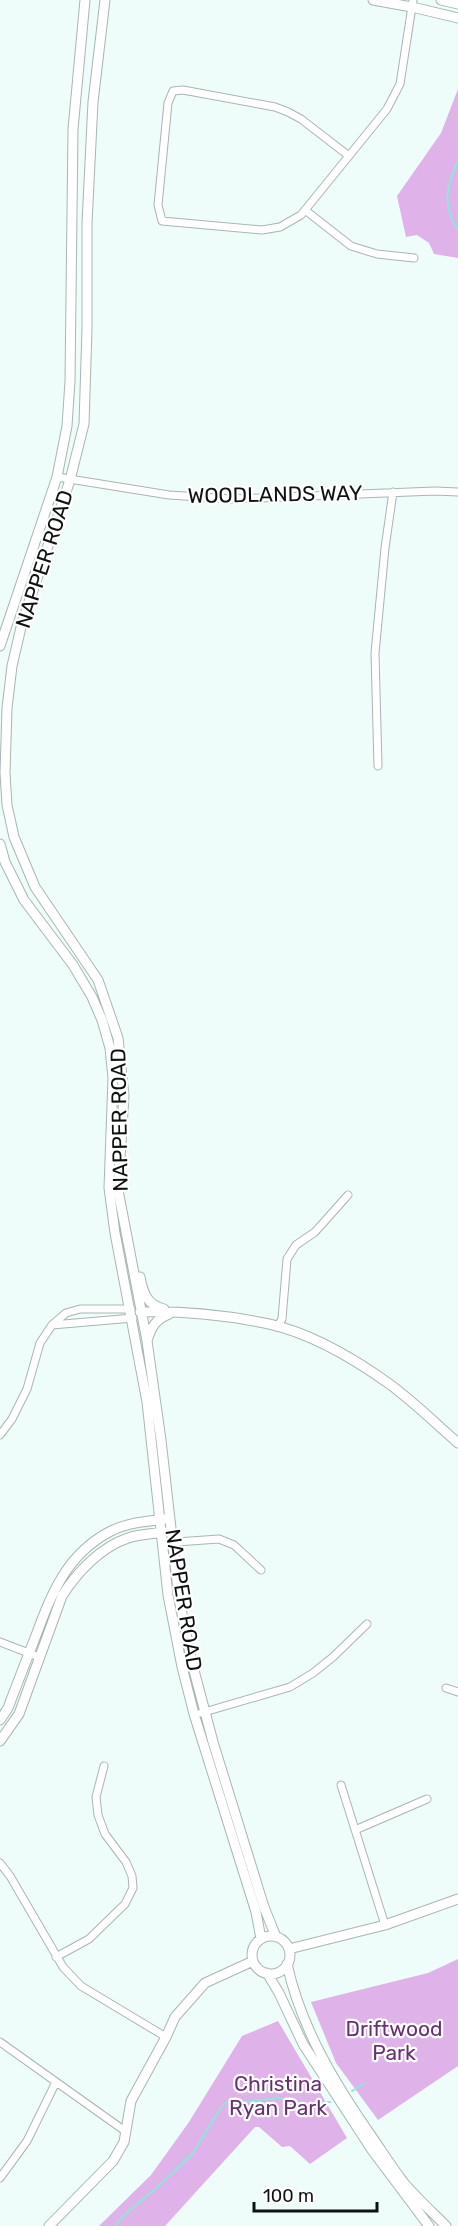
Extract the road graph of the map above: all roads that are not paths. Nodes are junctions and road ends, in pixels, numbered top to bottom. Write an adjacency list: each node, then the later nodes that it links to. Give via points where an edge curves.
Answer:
1 (86, 0): 11 (main road, NAPPER ROAD, via 73,129 70,404)
2 (105, 0): 12 (main road, NAPPER ROAD, via 93,102 87,223 84,424)
3 (373, 0): 5 (main road)
4 (441, 0): 6 (main road)
5 (412, 3): 7 (main road); 8 (street, via 400,84 387,109)
6 (458, 4)
7 (458, 18)
8 (349, 156): 9 (street); 9 (street, via 301,119 275,107 183,90 173,92 168,103 158,205 162,221 262,230 280,227)
9 (305, 210): 10 (street, via 351,246 377,255)
10 (414, 258)
11 (57, 477): 12 (street, WOODLANDS WAY); 15 (main road, NAPPER ROAD)
12 (70, 480): 13 (street, WOODLANDS WAY, via 169,495 232,499); 18 (main road, NAPPER ROAD, via 22,623 10,681 7,803)
13 (393, 492): 14 (street, WOODLANDS WAY); 16 (street, via 375,653)
14 (458, 492)
15 (0, 646)
16 (378, 766)
17 (0, 844): 19 (main road, NAPPER ROAD)
18 (22, 857): 19 (main road); 21 (main road, NAPPER ROAD, via 35,887 98,980 118,1038 123,1096 118,1190)
19 (3, 863): 22 (main road, NAPPER ROAD, via 24,900 73,965 92,997 106,1034 113,1078 109,1188)
20 (348, 1195): 27 (street, via 286,1259 282,1318)
21 (126, 1235): 23 (main road, via 144,1295 157,1307); 24 (main road, NAPPER ROAD)
22 (129, 1308): 24 (street); 25 (main road, NAPPER ROAD); 26 (street, via 66,1313)
23 (174, 1311): 24 (main road); 27 (main road); 28 (main road, via 154,1324)
24 (140, 1312): 25 (street); 28 (main road, NAPPER ROAD)
25 (131, 1319): 26 (street); 32 (main road, NAPPER ROAD, via 147,1402)
26 (52, 1325): 29 (street, via 40,1343 27,1389)
27 (277, 1326): 30 (main road, via 311,1339 388,1383)
28 (147, 1341): 31 (main road, NAPPER ROAD)
29 (0, 1435)
30 (458, 1443)
31 (170, 1518): 32 (main road); 33 (main road, NAPPER ROAD)
32 (159, 1519): 33 (main road, NAPPER ROAD); 37 (main road, via 110,1531 84,1550 53,1590)
33 (166, 1537): 34 (street, via 219,1539 234,1545); 38 (main road, via 128,1538 92,1561 62,1596); 41 (main road, NAPPER ROAD); 42 (main road, NAPPER ROAD, via 168,1595)
34 (261, 1570)
35 (367, 1624): 41 (street, via 333,1657 290,1687)
36 (0, 1642): 37 (street)
37 (29, 1653): 38 (street); 43 (main road)
38 (39, 1657): 44 (main road, via 19,1714)
39 (446, 1688): 40 (street)
40 (458, 1692)
41 (206, 1711): 42 (street); 52 (main road, NAPPER ROAD)
42 (194, 1714): 53 (main road, NAPPER ROAD)
43 (0, 1720)
44 (0, 1741)
45 (104, 1766): 55 (street, via 96,1797 98,1815 105,1834 126,1862 133,1888 125,1904 89,1939)
46 (341, 1785): 48 (street)
47 (427, 1799): 48 (street)
48 (356, 1830): 51 (street)
49 (0, 1863): 55 (street)
50 (458, 1899): 51 (main road)
51 (385, 1925): 54 (main road)
52 (276, 1937): 53 (main road); 54 (main road)
53 (261, 1939): 56 (main road, via 255,1945)
54 (289, 1949): 57 (main road)
55 (56, 1957): 59 (street, via 81,1986)
56 (253, 1960): 58 (main road); 59 (main road, via 205,1983 175,2017)
57 (287, 1964): 58 (main road, via 277,1972); 66 (main road, via 300,2010 341,2090 405,2183)
58 (267, 1973): 65 (main road, via 303,2044)
59 (166, 2037): 62 (main road, via 131,2101)
60 (0, 2042): 61 (street)
61 (56, 2082): 62 (street); 63 (street, via 27,2141)
62 (125, 2131): 64 (main road, via 124,2142 113,2161)
63 (0, 2178)
64 (49, 2226)
65 (429, 2226)
66 (446, 2226)

